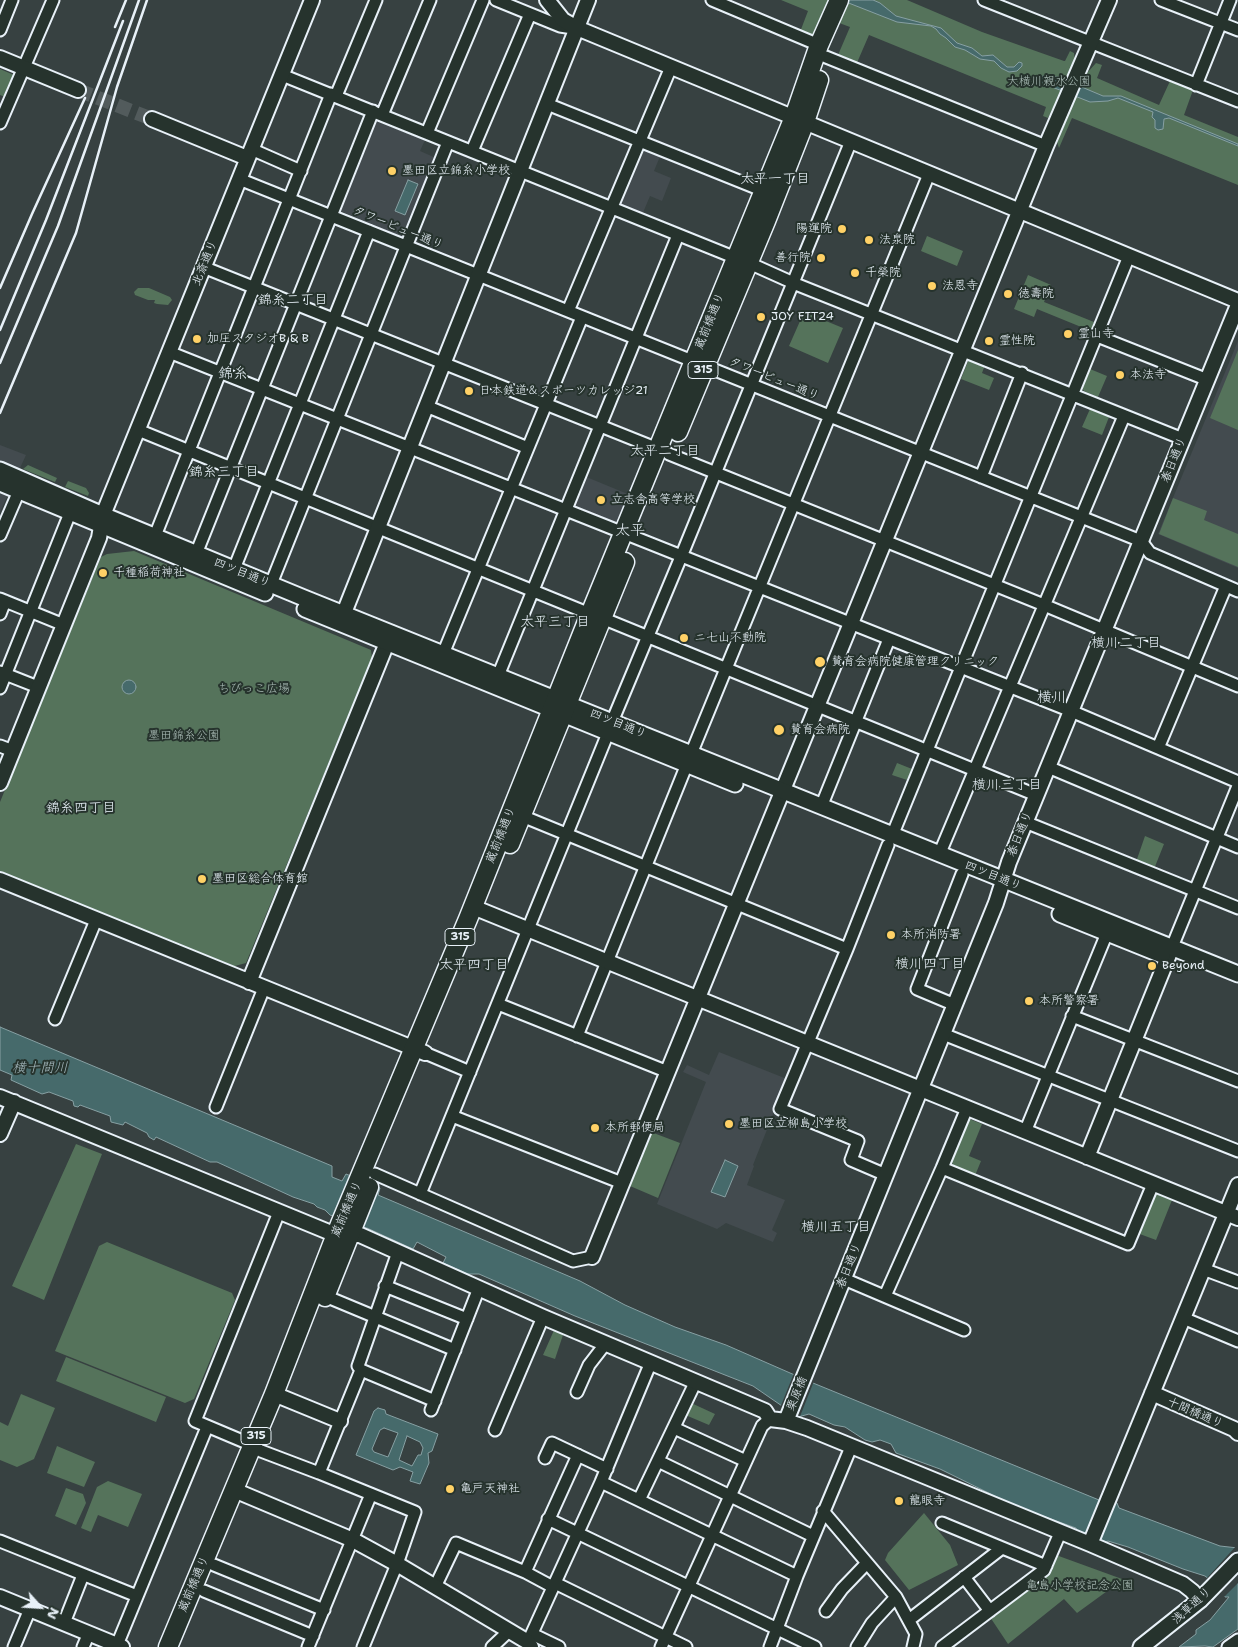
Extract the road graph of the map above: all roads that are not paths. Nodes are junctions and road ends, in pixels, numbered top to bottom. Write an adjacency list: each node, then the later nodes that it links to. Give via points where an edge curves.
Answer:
1 (53, 0): 27 (street)
2 (312, 0): 28 (street, 北斎通り)
3 (376, 0): 31 (street)
4 (430, 0): 34 (street)
5 (483, 0): 38 (street)
6 (496, 0): 17 (street)
7 (547, 0): 20 (street, via 563,20)
8 (588, 0): 20 (street)
9 (712, 0): 24 (street)
10 (838, 0): 18 (main road, 315)
11 (850, 0): 18 (main road, 315)
12 (984, 0): 23 (street)
13 (1109, 0): 23 (street)
14 (1161, 0): 19 (street)
15 (1230, 0): 19 (street)
16 (7, 4): 21 (street)
17 (530, 14): 20 (street, via 560,26); 43 (street)
18 (835, 23): 24 (main road, 蔵前橋通り / 315)
19 (1221, 23): 22 (street); 29 (street)
20 (577, 28): 26 (street); 33 (street)
21 (0, 30)
22 (1238, 30)
23 (1090, 42): 29 (street); 42 (street)
24 (823, 51): 36 (main road, 蔵前橋通り / 315); 42 (street)
25 (0, 58): 27 (street)
26 (670, 67): 36 (street); 39 (street)
27 (24, 68): 30 (street); 37 (street)
28 (282, 75): 31 (street); 44 (street, 北斎通り)
29 (1196, 84): 32 (street)
30 (78, 90)
31 (333, 95): 34 (street); 45 (street)
32 (1238, 102)
33 (547, 104): 39 (street); 46 (street)
34 (377, 113): 38 (street); 53 (street)
35 (152, 119): 44 (street)
36 (800, 120): 40 (street); 49 (main road, 蔵前橋通り / 315); 58 (main road, 蔵前橋通り / 315)
37 (0, 123)
38 (427, 133): 41 (street)
39 (639, 141): 49 (street); 51 (street)
40 (851, 141): 47 (street); 61 (street)
41 (448, 142): 43 (street); 56 (street)
42 (1046, 146): 52 (street)
43 (472, 151): 46 (street)
44 (249, 154): 45 (street); 48 (street, 北斎通り)
45 (301, 170): 50 (street)
46 (520, 171): 51 (street); 60 (street)
47 (930, 174): 52 (street); 67 (street)
48 (239, 179): 50 (street, タワービュー通り); 59 (street, 北斎通り)
49 (764, 191): 58 (main road, 蔵前橋通り / 315)
50 (290, 200): 53 (street, タワービュー通り); 62 (street)
51 (612, 209): 55 (street); 66 (street)
52 (1019, 212): 57 (street); 73 (street)
53 (331, 216): 54 (street, タワービュー通り); 64 (street)
54 (369, 231): 56 (street, タワービュー通り); 69 (street)
55 (678, 235): 58 (street); 72 (street)
56 (406, 246): 60 (street, タワービュー通り); 70 (street)
57 (1130, 256): 63 (street); 71 (street)
58 (742, 260): 61 (street); 76 (main road, 蔵前橋通り / 315)
59 (203, 267): 62 (street); 74 (street, 北斎通り)
60 (478, 275): 66 (street, タワービュー通り); 75 (street)
61 (794, 282): 67 (street); 80 (street)
62 (254, 288): 64 (street); 77 (street)
63 (1238, 301)
64 (296, 304): 69 (street); 81 (street)
65 (1238, 305): 79 (street, 春日通り)
66 (568, 311): 68 (street, タワービュー通り)
67 (872, 314): 73 (street); 86 (street)
68 (582, 317): 72 (street, タワービュー通り); 84 (street)
69 (333, 319): 70 (street); 83 (street)
70 (372, 335): 75 (street); 88 (street)
71 (1097, 336): 79 (street); 82 (street)
72 (636, 339): 76 (street, タワービュー通り); 89 (street)
73 (964, 350): 78 (street); 96 (street)
74 (168, 352): 77 (street); 90 (street, 北斎通り)
75 (443, 364): 84 (street); 85 (street)
76 (699, 364): 80 (street, タワービュー通り); 95 (main road, 蔵前橋通り / 315)
77 (221, 373): 81 (street); 94 (street)
78 (1022, 374): 82 (street); 100 (street)
79 (1208, 380): 91 (street, 春日通り)
80 (752, 385): 86 (street, タワービュー通り); 99 (street)
81 (262, 389): 83 (street); 97 (street)
82 (1073, 394): 87 (street); 105 (street)
83 (300, 404): 88 (street); 102 (street)
84 (546, 405): 89 (street); 93 (street)
85 (426, 406): 92 (street); 93 (street)
86 (830, 416): 96 (street, タワービュー通り); 107 (street)
87 (1124, 416): 91 (street); 110 (street)
88 (338, 419): 92 (street); 106 (street)
89 (600, 426): 95 (street); 108 (street)
90 (138, 430): 94 (street); 111 (street, 北斎通り)
91 (1183, 439): 117 (street, 春日通り)
92 (410, 448): 104 (street); 112 (street)
93 (528, 448): 104 (street)
94 (190, 451): 97 (street); 115 (street)
95 (664, 452): 99 (street); 114 (main road, 蔵前橋通り / 315)
96 (921, 453): 100 (street, タワービュー通り); 116 (street)
97 (230, 468): 102 (street); 118 (street)
98 (0, 470): 103 (main road, 四ツ目通り)
99 (715, 472): 107 (street); 119 (street)
100 (980, 477): 105 (street, タワービュー通り)
101 (0, 483): 103 (main road, 四ツ目通り)
102 (268, 483): 106 (street); 121 (street)
103 (21, 486): 109 (main road, 四ツ目通り); 111 (main road, 四ツ目通り); 113 (street)
104 (511, 489): 108 (street); 120 (street)
105 (1031, 497): 110 (street, タワービュー通り); 123 (street)
106 (306, 498): 112 (street); 122 (street)
107 (795, 504): 116 (street); 125 (street)
108 (565, 510): 114 (street); 126 (street)
109 (70, 513): 111 (main road, 四ツ目通り); 130 (street)
110 (1081, 518): 117 (street, タワービュー通り); 129 (street)
111 (102, 521): 115 (main road, 四ツ目通り); 133 (main road, 四ツ目通り); 135 (street, 北斎通り, via 99,538)
112 (378, 528): 120 (street); 133 (street)
113 (0, 535)
114 (629, 535): 119 (street); 132 (main road, 蔵前橋通り / 315)
115 (155, 536): 118 (main road, 四ツ目通り)
116 (886, 541): 123 (street); 134 (street)
117 (1141, 541): 124 (street, タワービュー通り, via 1150,553); 136 (street, 春日通り)
118 (196, 554): 121 (main road, 四ツ目通り)
119 (681, 556): 125 (street); 137 (street)
120 (479, 567): 126 (street); 140 (street)
121 (234, 569): 122 (main road, 四ツ目通り)
122 (271, 584): 133 (main road, 四ツ目通り)
123 (995, 585): 129 (street); 143 (street)
124 (1226, 586): 127 (street, タワービュー通り); 141 (street)
125 (760, 588): 134 (street); 142 (street)
126 (533, 590): 132 (street); 145 (street)
127 (1238, 591)
128 (3, 600): 130 (street); 131 (street)
129 (1044, 605): 136 (street); 148 (street)
130 (32, 612): 135 (street); 144 (street)
131 (0, 614)
132 (596, 616): 137 (street); 151 (main road, 蔵前橋通り / 315)
133 (342, 619): 138 (main road, 四ツ目通り)
134 (851, 624): 139 (street); 150 (street)
135 (64, 625): 147 (street, 北斎通り)
136 (1104, 630): 141 (street); 152 (street, 春日通り)
137 (648, 637): 142 (street); 154 (street)
138 (389, 638): 140 (main road, 四ツ目通り); 151 (main road, 四ツ目通り); 190 (street)
139 (889, 639): 143 (street); 153 (street)
140 (443, 654): 145 (main road, 四ツ目通り)
141 (1192, 667): 146 (street); 156 (street)
142 (728, 668): 150 (street); 159 (street)
143 (961, 668): 148 (street); 157 (street)
144 (3, 673): 147 (street); 149 (street)
145 (498, 676): 151 (main road, 四ツ目通り)
146 (1238, 686)
147 (38, 687): 158 (street, 北斎通り)
148 (1010, 687): 152 (street); 161 (street)
149 (0, 688)
150 (817, 705): 153 (street); 166 (street)
151 (560, 707): 154 (main road, 四ツ目通り); 168 (main road, 蔵前橋通り / 315); 182 (main road, 蔵前橋通り / 315)
152 (1071, 711): 156 (street); 160 (street, 春日通り)
153 (856, 721): 157 (street); 167 (street)
154 (610, 727): 159 (main road, 四ツ目通り); 170 (street)
155 (0, 746): 158 (street)
156 (1158, 748): 162 (street)
157 (927, 750): 161 (street); 172 (street)
158 (13, 751): 163 (street, 北斎通り)
159 (689, 759): 166 (main road, 四ツ目通り); 175 (street)
160 (1048, 767): 165 (street, 春日通り); 171 (street)
161 (975, 770): 165 (street); 174 (street)
162 (1238, 782)
163 (0, 783)
164 (1238, 786): 171 (street)
165 (1036, 795): 169 (street, 春日通り)
166 (780, 796): 167 (main road, 四ツ目通り); 172 (main road, 四ツ目通り); 180 (street)
167 (821, 807): 172 (main road, 四ツ目通り)
168 (522, 816): 170 (street); 182 (main road, 蔵前橋通り / 315)
169 (1025, 822): 178 (street, 春日通り); 179 (street)
170 (567, 834): 175 (street); 184 (street)
171 (1217, 838): 173 (street); 179 (street)
172 (890, 840): 174 (main road, 四ツ目通り); 176 (main road, 四ツ目通り); 186 (street)
173 (1238, 847)
174 (940, 854): 178 (main road, 四ツ目通り)
175 (645, 867): 180 (street); 188 (street)
176 (962, 874): 178 (main road, 四ツ目通り); 195 (street, via 917,989)
177 (0, 880): 183 (street)
178 (1002, 885): 185 (main road, 四ツ目通り); 187 (main road, 四ツ目通り); 195 (street, 春日通り)
179 (1195, 891): 181 (street); 187 (street)
180 (737, 904): 186 (street); 193 (street)
181 (1238, 908)
182 (477, 909): 184 (street); 202 (main road, 蔵前橋通り / 315)
183 (96, 920): 190 (street); 197 (street)
184 (528, 930): 188 (street); 194 (street)
185 (1107, 933): 187 (main road, 四ツ目通り); 196 (street)
186 (847, 949): 201 (street)
187 (1170, 952): 189 (main road, 四ツ目通り); 191 (main road, 四ツ目通り); 200 (street)
188 (607, 962): 193 (street); 199 (street)
189 (1238, 974)
190 (249, 982): 192 (street)
191 (1238, 984)
192 (264, 988): 202 (street); 211 (street)
193 (698, 999): 201 (street); 204 (street)
194 (498, 1004): 199 (street); 203 (street)
195 (955, 1005): 198 (street, 春日通り)
196 (1072, 1016): 200 (street); 205 (street)
197 (55, 1019)
198 (943, 1034): 205 (street); 207 (street, 春日通り)
199 (577, 1036): 204 (street)
200 (1135, 1040): 206 (street); 209 (street)
201 (808, 1043): 207 (street); 220 (street, via 780,1108 858,1141 851,1160)
202 (420, 1051): 203 (street); 219 (main road, 蔵前橋通り / 315)
203 (470, 1072): 213 (street)
204 (668, 1072): 221 (street)
205 (1048, 1076): 209 (street); 214 (street)
206 (1238, 1081)
207 (920, 1089): 212 (street); 220 (street, 春日通り)
208 (0, 1096): 210 (street)
209 (1110, 1099): 216 (street); 217 (street)
210 (14, 1102): 215 (street); 225 (street)
211 (216, 1107)
212 (967, 1108): 214 (street); 218 (street)
213 (452, 1116): 221 (street); 224 (street)
214 (1025, 1132): 217 (street)
215 (0, 1134)
216 (1238, 1151)
217 (1087, 1157): 222 (street)
218 (942, 1168): 222 (street, via 1128,1244); 236 (street)
219 (370, 1175): 224 (street); 227 (main road, 蔵前橋通り / 315)
220 (886, 1175): 231 (street, 春日通り)
221 (622, 1183): 229 (street)
222 (1153, 1184): 226 (street)
223 (1238, 1185): 226 (street)
224 (420, 1194): 229 (street, via 574,1261)
225 (279, 1212): 227 (street); 255 (street, via 195,1421)
226 (1232, 1216): 230 (street)
227 (345, 1230): 228 (street); 235 (main road, 蔵前橋通り / 315); 251 (main road, 蔵前橋通り / 315)
228 (398, 1252): 233 (street); 234 (street)
229 (592, 1257)
230 (1203, 1268): 232 (street); 239 (street)
231 (844, 1279): 236 (street); 246 (street, 春日通り)
232 (1238, 1282)
233 (386, 1286): 237 (street); 240 (street)
234 (479, 1288): 238 (street); 240 (street)
235 (325, 1296): 237 (street); 251 (main road, 蔵前橋通り / 315)
236 (885, 1296): 241 (street)
237 (374, 1317): 244 (street); 247 (street, via 358,1366)
238 (543, 1317): 243 (street); 258 (street)
239 (1183, 1318): 242 (street); 250 (street)
240 (467, 1319): 244 (street)
241 (964, 1330)
242 (1238, 1341)
243 (606, 1343): 245 (street); 249 (street, via 589,1365)
244 (455, 1350): 247 (street, via 433,1405)
245 (651, 1362): 248 (street); 265 (street)
246 (808, 1366): 254 (street, 栗原橋)
247 (361, 1370): 253 (street)
248 (696, 1381): 252 (street, via 764,1411); 256 (street)
249 (577, 1392)
250 (1152, 1394): 257 (street, 十間橋通り); 281 (street)
251 (278, 1396): 253 (street); 260 (main road, 蔵前橋通り / 315)
252 (770, 1419): 254 (street); 264 (street, via 762,1426)
253 (340, 1421): 266 (street)
254 (786, 1421): 259 (street)
255 (207, 1427): 260 (street); 296 (street)
256 (674, 1428): 263 (street); 264 (street)
257 (1237, 1429)
258 (495, 1430)
259 (851, 1447): 272 (street); 276 (street)
260 (257, 1448): 266 (street); 268 (main road, 蔵前橋通り / 315)
261 (578, 1455): 262 (street, via 552,1443); 265 (street); 273 (street)
262 (545, 1458)
263 (658, 1461): 270 (street); 271 (street)
264 (746, 1461): 270 (street)
265 (607, 1469): 267 (street)
266 (319, 1472): 269 (street)
267 (601, 1482): 271 (street); 275 (street)
268 (239, 1492): 279 (street); 286 (main road, 蔵前橋通り / 315); 316 (main road, 蔵前橋通り / 315)
269 (371, 1494): 279 (street); 285 (street, via 414,1512)
270 (731, 1495): 277 (street); 278 (street)
271 (639, 1500): 277 (street)
272 (824, 1511): 278 (street); 284 (street)
273 (548, 1519): 275 (street); 288 (street)
274 (942, 1523): 282 (street)
275 (578, 1533): 292 (street); 294 (street)
276 (1060, 1533): 281 (street); 287 (street)
277 (713, 1535): 290 (street); 294 (street)
278 (813, 1536): 290 (street)
279 (352, 1540): 285 (street); 301 (street)
280 (0, 1541): 289 (street)
281 (1091, 1542): 299 (street, via 1183,1584)
282 (1002, 1548): 287 (street); 291 (street)
283 (1238, 1561): 299 (main road, 浅草通り)
284 (867, 1563): 298 (street); 302 (street)
285 (396, 1564): 293 (street); 319 (street)
286 (214, 1565): 295 (main road, 蔵前橋通り / 315); 301 (street)
287 (1046, 1566): 303 (street)
288 (525, 1572): 292 (street); 293 (street, via 456,1543)
289 (83, 1575): 296 (street); 305 (street)
290 (796, 1576): 306 (street)
291 (964, 1577): 303 (street); 304 (street)
292 (554, 1585): 310 (street); 311 (street)
293 (435, 1587): 307 (street)
294 (689, 1587): 306 (street); 311 (street)
295 (204, 1591): 309 (street); 317 (main road, 蔵前橋通り / 315)
296 (137, 1596): 313 (street)
297 (0, 1597): 300 (street)
298 (896, 1597): 304 (street); 325 (street, via 872,1623)
299 (1200, 1600): 328 (main road, 浅草通り)
300 (30, 1609): 305 (street); 314 (street)
301 (324, 1610): 309 (street)
302 (826, 1611)
303 (990, 1611): 312 (street)
304 (909, 1620): 326 (street, via 916,1634)
305 (64, 1623): 308 (street)
306 (776, 1628): 323 (street); 324 (street)
307 (509, 1631): 310 (street); 320 (street)
308 (89, 1634): 313 (street); 315 (street)
309 (313, 1636): 318 (street)
310 (530, 1641): 321 (street)
311 (663, 1642): 322 (street)
312 (958, 1642): 327 (street)
313 (120, 1646)
314 (14, 1647)
315 (83, 1647)
316 (168, 1647)
317 (181, 1647)
318 (308, 1647)
319 (363, 1647)
320 (492, 1647)
321 (558, 1647)
322 (686, 1647)
323 (770, 1647)
324 (815, 1647)
325 (858, 1647)
326 (913, 1647)
327 (942, 1647)
328 (1141, 1647)

